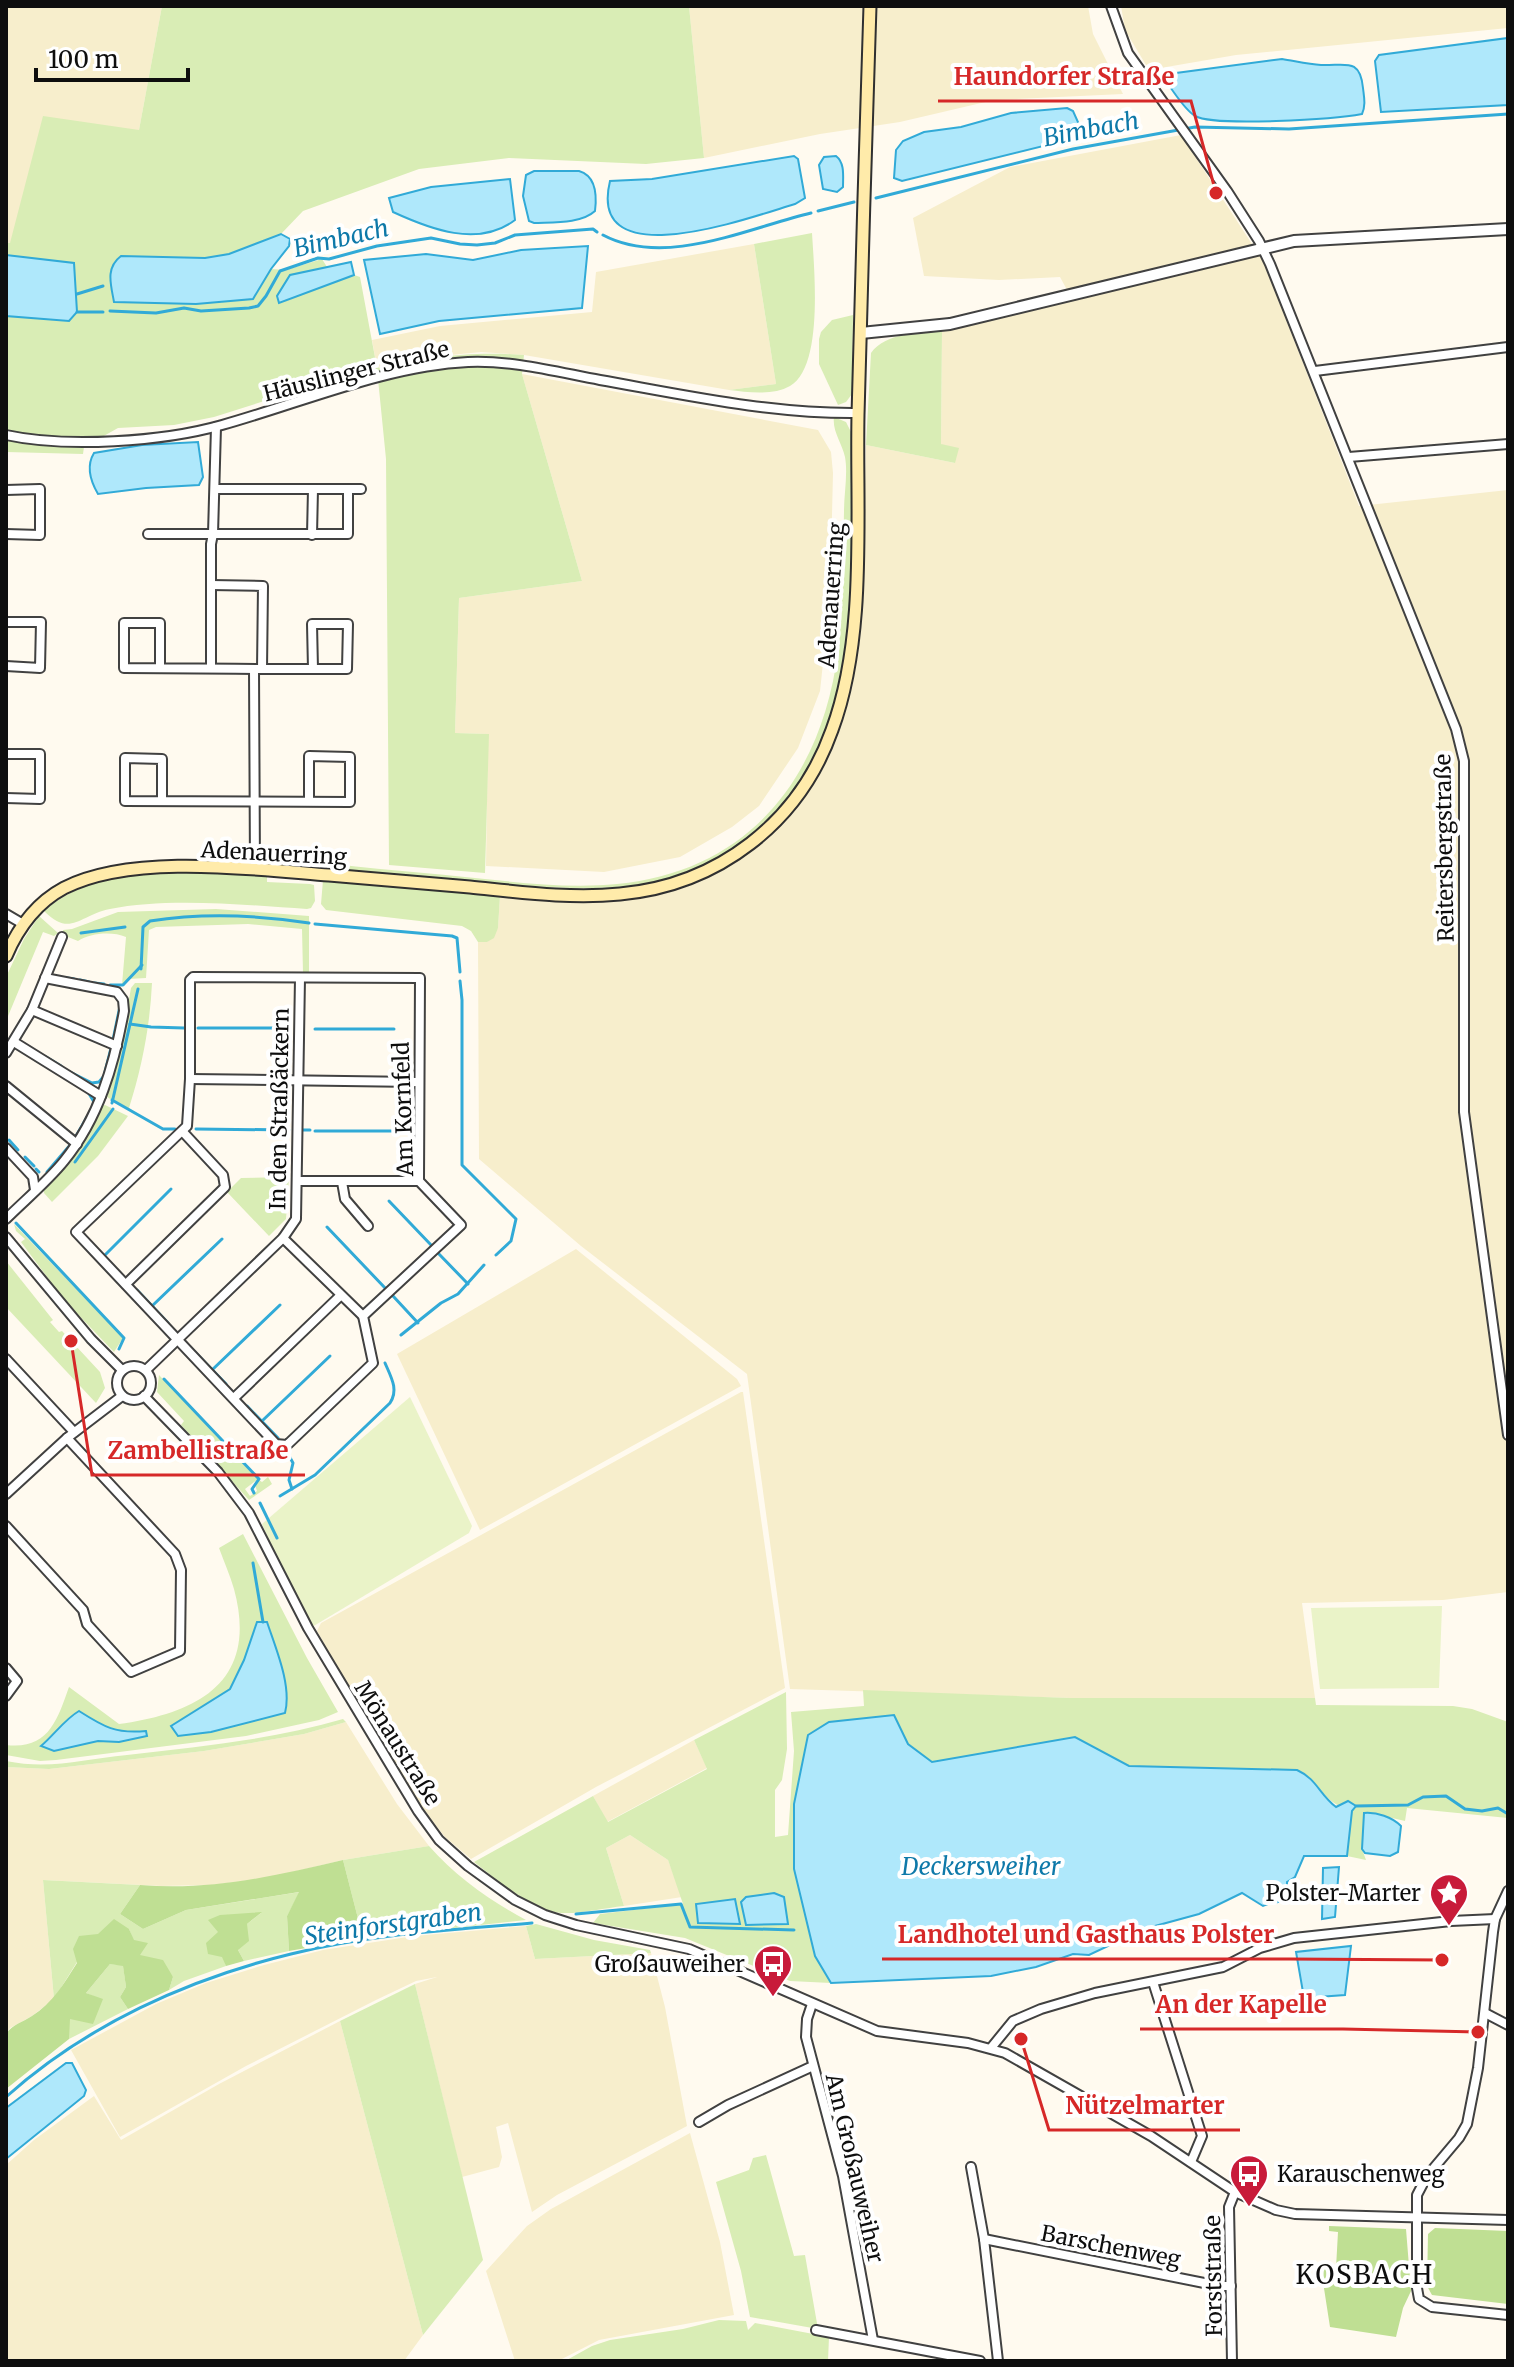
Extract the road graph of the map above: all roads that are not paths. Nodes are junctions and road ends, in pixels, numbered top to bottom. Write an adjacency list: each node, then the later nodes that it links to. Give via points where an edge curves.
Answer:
1 (870, 6): 5 (main road, Adenauerring)
2 (1111, 6): 4 (street, Reitersbergstraße, via 1128,53)
3 (1508, 229): 4 (street, via 1325,238)
4 (1262, 248): 5 (street, via 950,324); 7 (street, Reitersbergstraße)
5 (861, 333): 8 (main road, Adenauerring)
6 (1508, 347): 7 (street)
7 (1315, 371): 12 (street, Reitersbergstraße)
8 (858, 413): 9 (street, Häuslinger Straße, via 738,405 527,366 466,362 363,383); 34 (main road, Adenauerring, via 854,613 843,694 826,747 808,781 755,841 692,878 600,895)
9 (216, 427): 10 (street, Häuslinger Straße, via 115,440); 13 (street)
10 (6, 435)
11 (1508, 444): 12 (street)
12 (1349, 457): 72 (street, Reitersbergstraße, via 1462,750 1464,1112)
13 (215, 489): 14 (street); 20 (street)
14 (313, 489): 15 (street); 21 (street)
15 (348, 489): 16 (street); 21 (street, via 348,534)
16 (361, 489)
17 (6, 490): 18 (street, via 40,489 40,535)
18 (6, 534)
19 (148, 534): 20 (street)
20 (213, 534): 21 (street); 22 (street)
21 (312, 535)
22 (211, 585): 26 (street); 27 (street, via 263,586)
23 (6, 622): 24 (street, via 41,622 40,668)
24 (6, 666)
25 (160, 668): 25 (street, via 124,668 124,623 160,623); 26 (street)
26 (211, 668): 27 (street)
27 (258, 669): 28 (street); 32 (street)
28 (313, 669): 28 (street, via 312,624 348,624 347,669)
29 (6, 754): 30 (street, via 40,754 40,799)
30 (6, 798)
31 (162, 801): 31 (street, via 125,801 125,758 162,759); 32 (street)
32 (255, 802): 33 (street); 34 (street)
33 (309, 802): 33 (street, via 309,756 350,757 350,802)
34 (255, 870): 36 (main road, Adenauerring, via 184,868 101,875 51,896)
35 (6, 914): 36 (street)
36 (23, 924): 38 (main road, Adenauerring)
37 (62, 937): 39 (street)
38 (6, 956)
39 (45, 978): 41 (street); 43 (street, via 117,992 124,1005)
40 (300, 978): 45 (street, via 193,977); 46 (street, In den Straßäckern); 47 (street, Am Kornfeld, via 420,978)
41 (32, 1010): 42 (street); 43 (street)
42 (14, 1042): 44 (street); 49 (street)
43 (117, 1046): 49 (street)
44 (6, 1053)
45 (190, 1079): 46 (street); 50 (street)
46 (298, 1079): 47 (street); 53 (street, In den Straßäckern)
47 (417, 1082): 54 (street, Am Kornfeld)
48 (6, 1086): 51 (street)
49 (101, 1096): 51 (street)
50 (183, 1132): 61 (street, via 223,1175 225,1187); 61 (street, via 76,1232)
51 (77, 1144): 56 (street)
52 (6, 1148): 56 (street, via 33,1177)
53 (297, 1181): 55 (street); 60 (street, In den Straßäckern, via 296,1219)
54 (419, 1181): 55 (street); 63 (street, Am Kornfeld, via 461,1225)
55 (342, 1182): 58 (street, via 345,1199)
56 (35, 1190): 57 (street)
57 (6, 1219)
58 (368, 1226)
59 (6, 1237): 66 (street)
60 (283, 1238): 62 (street); 64 (street, In den Straßäckern)
61 (126, 1284): 64 (street)
62 (340, 1296): 63 (street); 70 (street)
63 (363, 1316): 70 (street, via 373,1363 292,1442 276,1444)
64 (177, 1341): 67 (street, In den Straßäckern); 70 (street)
65 (6, 1359): 71 (street)
66 (122, 1370): 67 (street); 68 (street, via 117,1383)
67 (146, 1370): 69 (street, via 150,1382)
68 (122, 1396): 69 (street); 71 (street)
69 (144, 1396): 80 (street, Mönaustraße, via 218,1472 249,1513 340,1684 439,1840 493,1885 545,1915 689,1949)
70 (234, 1398)
71 (71, 1435): 73 (street); 74 (street, via 175,1554 181,1570 180,1651 131,1672)
72 (1508, 1435)
73 (6, 1494)
74 (6, 1526)
75 (6, 1668): 76 (street, via 17,1681)
76 (6, 1696)
77 (1508, 1891): 78 (street)
78 (1495, 1919): 79 (street, via 1294,1938 1223,1967); 81 (street)
79 (1153, 1982): 83 (street, via 1041,2009 1013,2021); 86 (street, via 1202,2136)
80 (812, 2004): 83 (street, Mönaustraße, via 886,2033); 84 (street, Am Großauweiher, via 806,2030)
81 (1485, 2013): 82 (street); 89 (street, via 1467,2124 1419,2188)
82 (1508, 2025)
83 (991, 2048): 86 (street, Mönaustraße, via 1101,2106)
84 (813, 2066): 85 (street); 95 (street, Am Großauweiher, via 843,2176)
85 (699, 2122)
86 (1191, 2162): 88 (street, Mönaustraße)
87 (971, 2167): 91 (street)
88 (1235, 2192): 89 (street, Mönaustraße, via 1295,2214); 92 (street, Forststraße, via 1229,2207)
89 (1417, 2215): 90 (street, Mönaustraße); 93 (street, via 1417,2288 1423,2303)
90 (1508, 2220)
91 (984, 2239): 92 (street, Barschenweg); 97 (street)
92 (1231, 2286): 98 (street, Forststraße)
93 (1508, 2315)
94 (816, 2330): 95 (street)
95 (873, 2340): 96 (street)
96 (980, 2361)
97 (998, 2361)
98 (1232, 2361)

